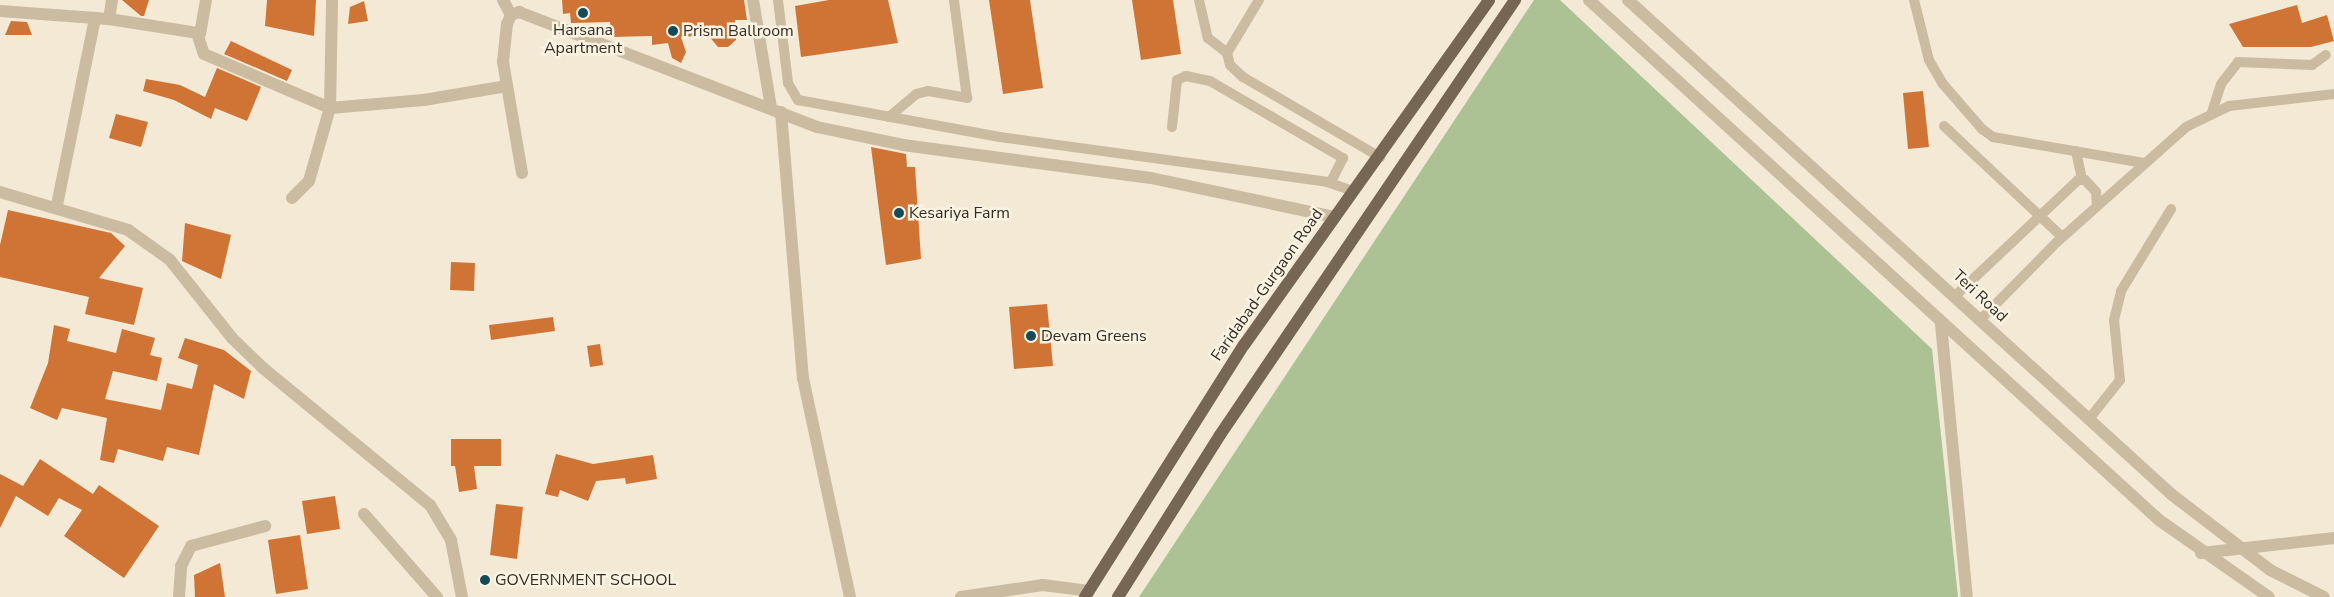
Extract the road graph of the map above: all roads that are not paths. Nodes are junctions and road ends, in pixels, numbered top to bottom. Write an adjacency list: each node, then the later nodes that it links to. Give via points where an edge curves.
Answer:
1 (112, 0): 18 (street)
2 (206, 0): 19 (street)
3 (332, 0): 24 (street)
4 (503, 0): 16 (street)
5 (753, 0): 25 (street)
6 (778, 0): 27 (lane, via 790,92 798,100)
7 (954, 0): 27 (lane, via 967,98 928,91 916,94)
8 (1199, 0): 20 (lane, via 1208,38)
9 (1260, 0): 20 (lane)
10 (1489, 0): 31 (main road, Faridabad-Gurgaon Road)
11 (1515, 0): 60 (main road, via 1230,419)
12 (1589, 0): 47 (street)
13 (1628, 0): 45 (street, Teri Road)
14 (1914, 0): 30 (lane, via 1929,60 1943,84 1982,129 1993,137)
15 (0, 11): 17 (street)
16 (511, 15): 22 (street, via 503,39); 25 (street, via 529,14)
17 (95, 18): 18 (street); 40 (street)
18 (109, 20): 19 (street)
19 (200, 34): 24 (street, via 204,54)
20 (1227, 53): 31 (lane, via 1238,75)
21 (2326, 55): 26 (lane, via 2312,65 2238,62 2221,84)
22 (507, 86): 24 (street, via 424,100); 33 (street)
23 (2334, 94): 26 (lane)
24 (330, 108): 38 (street, via 308,181)
25 (776, 110): 43 (street, via 817,127 903,145 1151,178); 58 (street, via 803,378)
26 (2212, 112): 32 (lane, via 2186,127)
27 (888, 117): 35 (lane)
28 (1944, 126): 42 (lane)
29 (1172, 127): 35 (lane, via 1177,80 1186,76 1210,80 1343,158)
30 (2076, 151): 32 (lane); 34 (lane)
31 (1380, 157): 36 (main road, Faridabad-Gurgaon Road)
32 (2144, 163): 39 (lane)
33 (522, 173)
34 (2082, 179): 39 (lane, via 2096,192); 42 (lane)
35 (1330, 183): 36 (lane)
36 (1353, 191): 43 (main road, Faridabad-Gurgaon Road)
37 (0, 192): 40 (street)
38 (292, 198)
39 (2097, 205): 44 (lane)
40 (57, 206): 57 (street, via 128,230 153,245 263,368 430,505 451,540)
41 (2171, 209): 48 (lane, via 2120,291 2114,320 2120,380)
42 (2040, 213): 44 (lane); 45 (lane)
43 (1335, 217): 54 (main road, Faridabad-Gurgaon Road, via 1189,427)
44 (2062, 237): 46 (lane)
45 (1956, 296): 46 (street, Teri Road)
46 (1981, 319): 48 (street, Teri Road)
47 (1941, 324): 53 (street); 61 (street)
48 (2089, 419): 52 (street, Teri Road, via 2171,494)
49 (364, 514): 56 (street)
50 (265, 526): 55 (street, via 191,546 182,566)
51 (2334, 538): 52 (street)
52 (2241, 545): 53 (street); 63 (street, Teri Road, via 2270,570)
53 (2201, 553): 62 (street)
54 (1087, 594): 59 (street, via 1043,585)
55 (179, 597)
56 (437, 597)
57 (462, 597)
58 (850, 597)
59 (961, 597)
60 (1118, 597)
61 (1967, 597)
62 (2269, 597)
63 (2324, 597)

